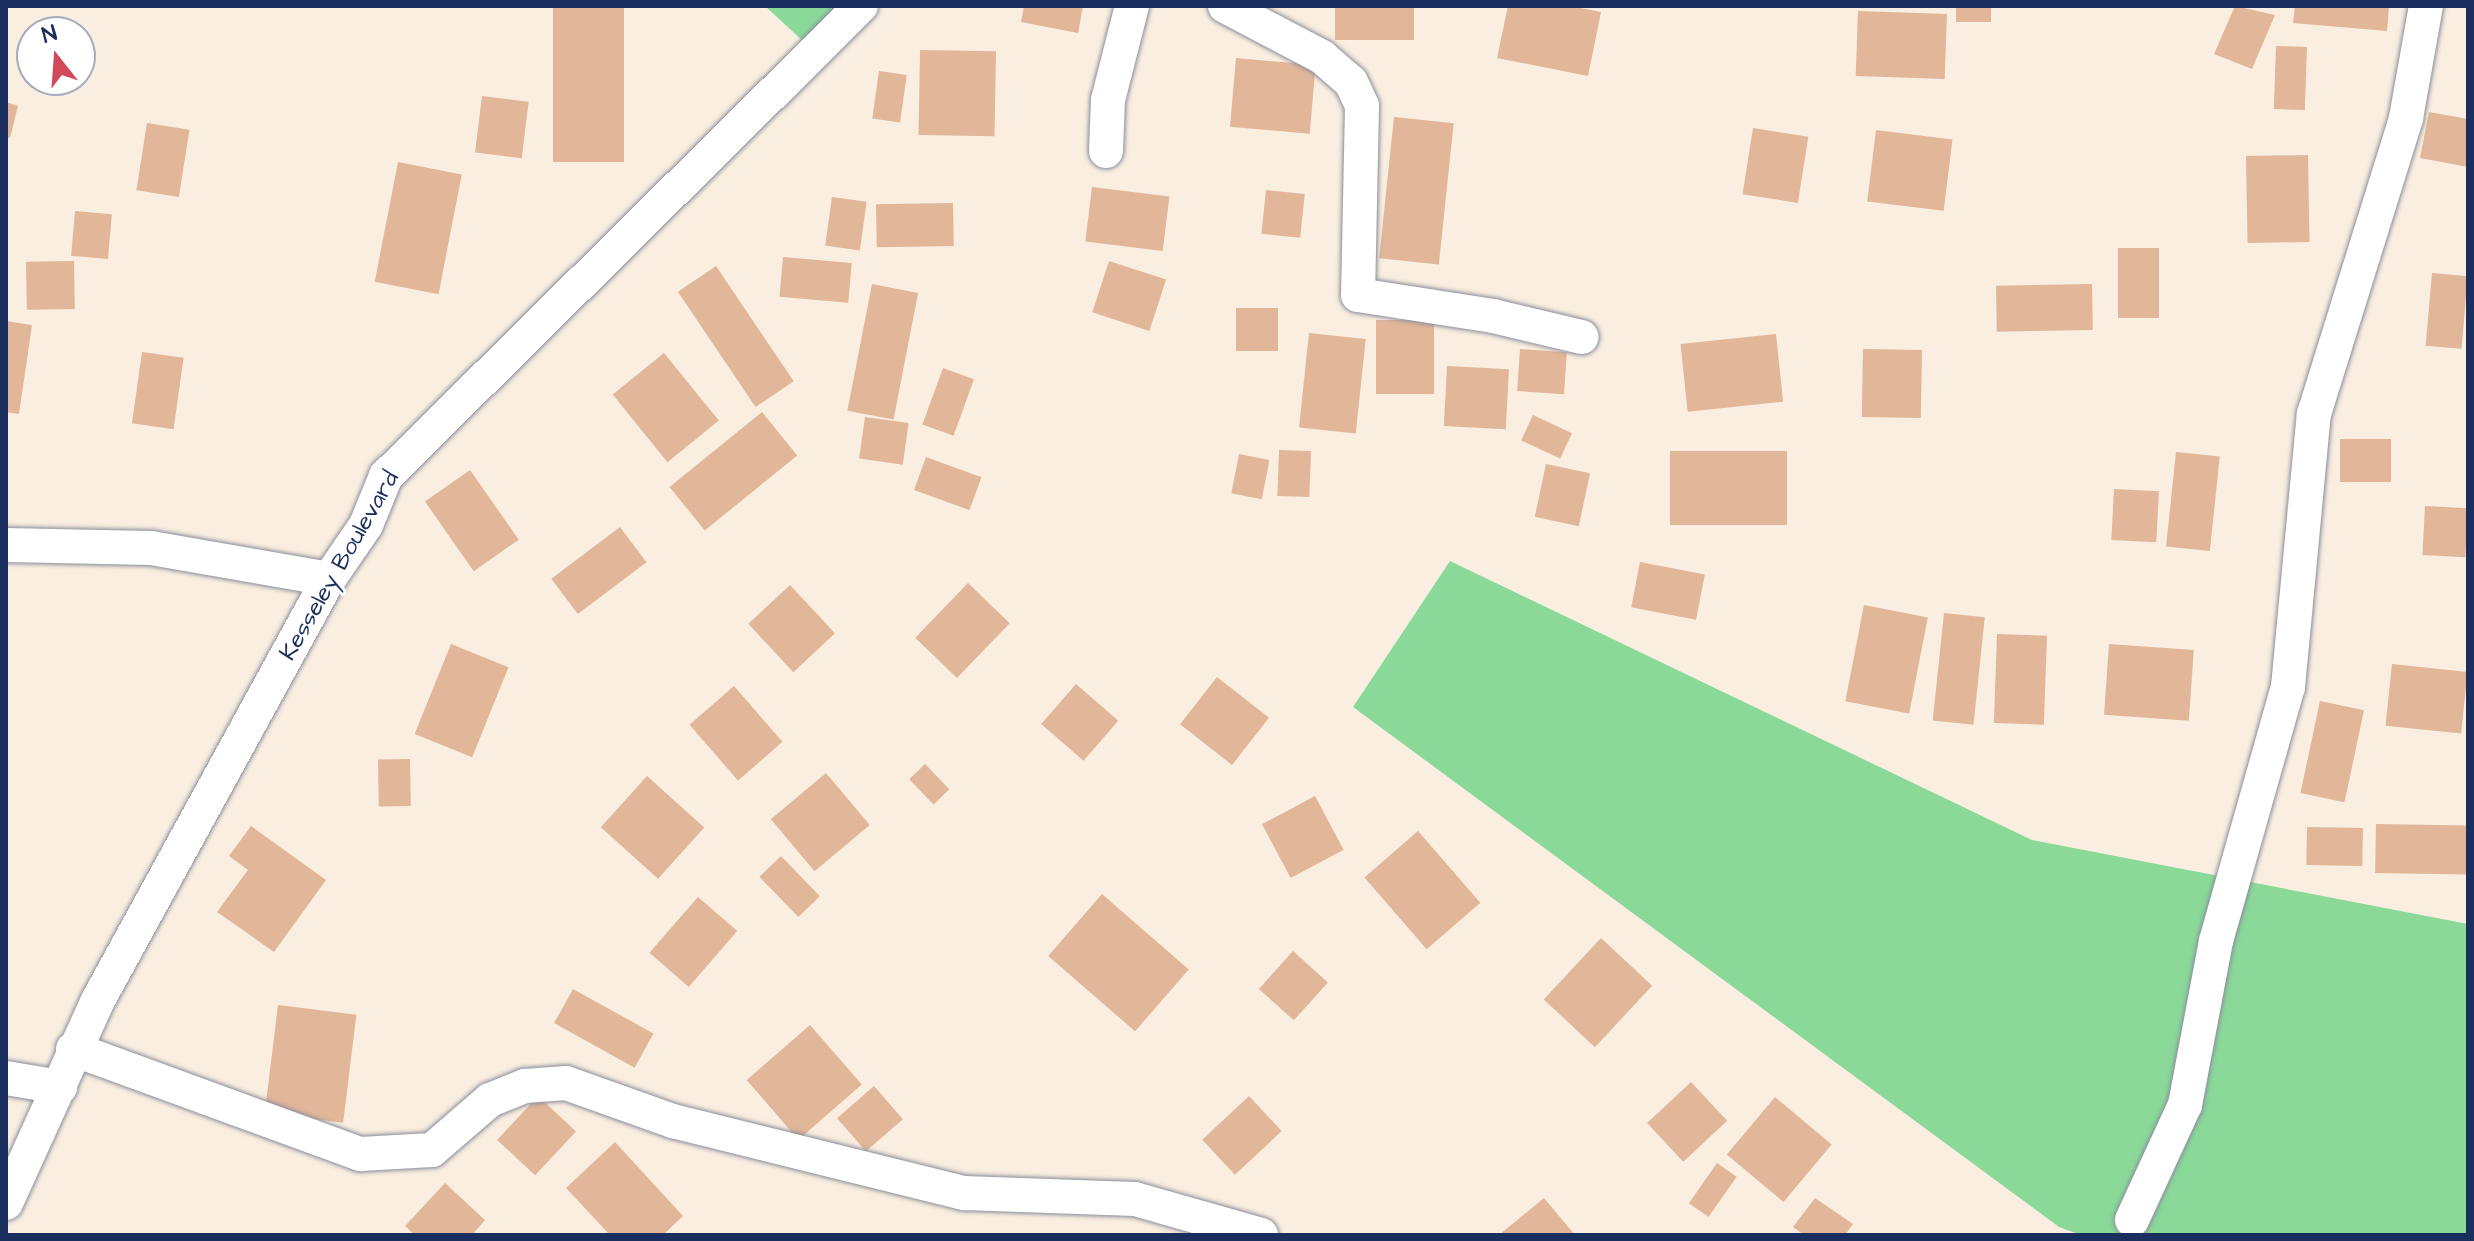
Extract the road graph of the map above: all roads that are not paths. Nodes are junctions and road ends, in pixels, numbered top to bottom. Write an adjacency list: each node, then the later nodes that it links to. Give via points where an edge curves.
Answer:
1 (861, 6): 8 (street, Kesseley Boulevard, via 386,476 366,525)
2 (1132, 6): 5 (street, via 1108,100)
3 (1225, 6): 6 (street, via 1322,57 1351,82 1362,106 1358,295 1493,316)
4 (2426, 6): 13 (street, via 2406,118 2314,414 2288,687 2216,941 2185,1105)
5 (1106, 151)
6 (1582, 337)
7 (6, 545): 8 (street, via 151,548)
8 (329, 579): 9 (street, Kesseley Boulevard)
9 (73, 1049): 11 (street, Kesseley Boulevard); 14 (street, via 360,1154 432,1150 490,1100 525,1086 566,1083 673,1121 964,1193 1135,1199)
10 (6, 1078): 11 (street)
11 (60, 1087): 12 (street, Kesseley Boulevard)
12 (6, 1203)
13 (2132, 1220)
14 (1261, 1235)

